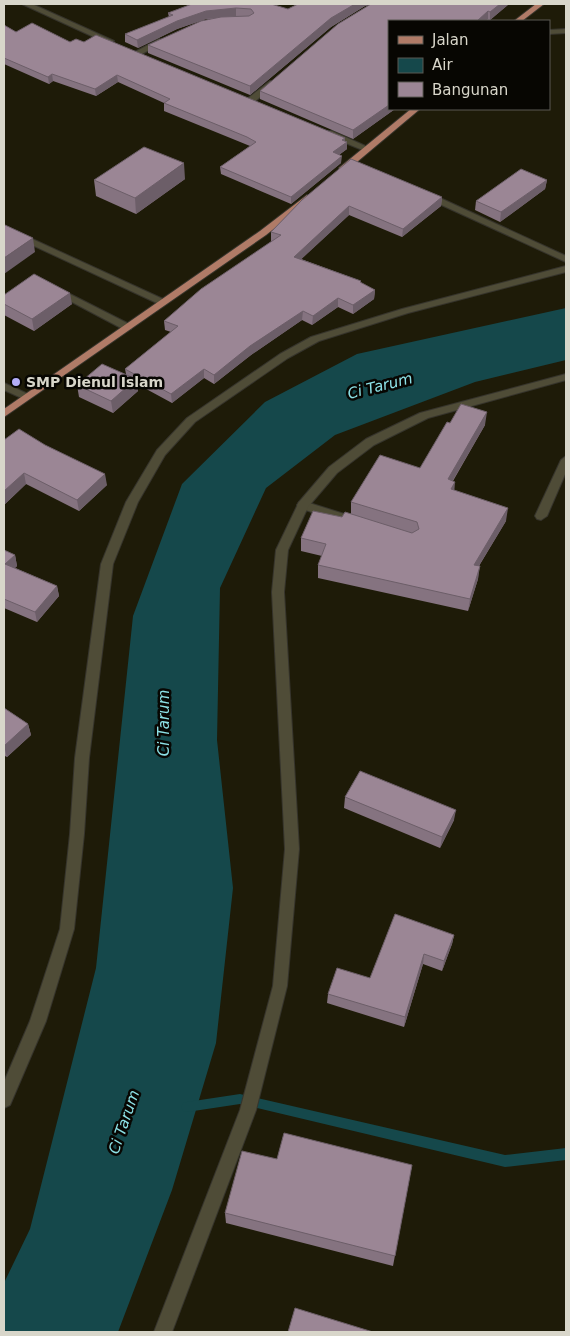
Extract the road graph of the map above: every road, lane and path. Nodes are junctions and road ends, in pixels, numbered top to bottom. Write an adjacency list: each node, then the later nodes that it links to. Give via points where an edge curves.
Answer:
1 (26, 4): 7 (street)
2 (540, 4): 3 (main road)
3 (519, 20)
4 (566, 31): 5 (street)
5 (550, 32)
6 (168, 39): 9 (street)
7 (120, 45)
8 (128, 49): 9 (street)
9 (137, 53): 10 (street)
10 (146, 56)
11 (278, 80): 12 (street, via 254,102)
12 (242, 97)
13 (415, 110): 15 (main road)
14 (316, 128): 15 (street)
15 (368, 149): 16 (main road, via 355,165)
16 (336, 175)
17 (414, 189): 20 (street)
18 (314, 192): 23 (main road, via 263,233)
19 (4, 229): 23 (street)
20 (566, 259)
21 (566, 270): 33 (street, via 405,310 315,339 284,356 191,420 161,453 132,502 107,564 82,758 67,930 38,1020)
22 (43, 283): 24 (street)
23 (162, 302): 24 (main road)
24 (126, 327): 27 (main road)
25 (566, 377): 30 (street, via 424,415 370,442 333,470)
26 (4, 386): 27 (street)
27 (26, 398): 28 (main road)
28 (4, 414)
29 (566, 460): 31 (street)
30 (303, 505): 32 (street); 34 (street, via 282,550 278,592 292,849 280,986 248,1110)
31 (541, 516)
32 (366, 525)
33 (4, 1100)
34 (163, 1332)

